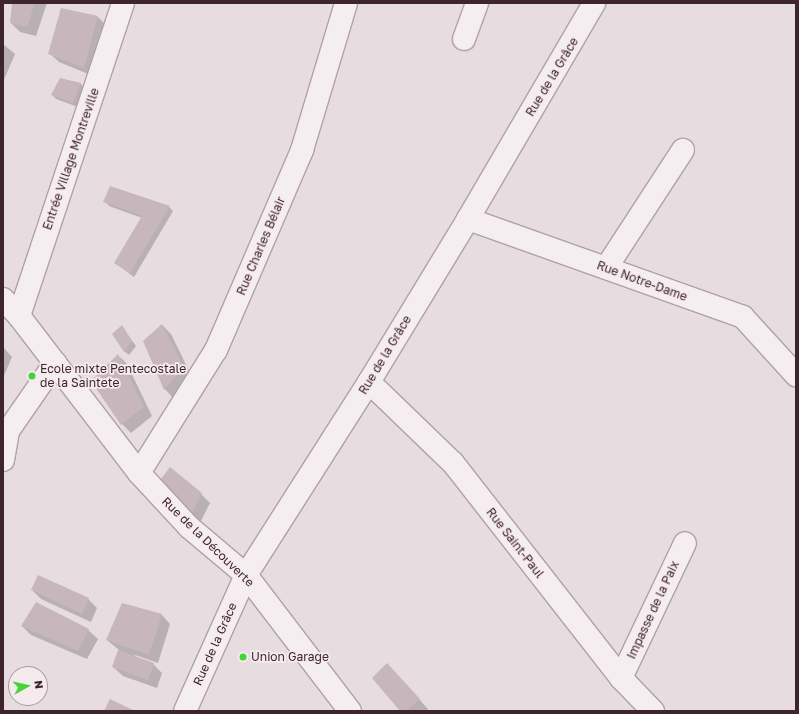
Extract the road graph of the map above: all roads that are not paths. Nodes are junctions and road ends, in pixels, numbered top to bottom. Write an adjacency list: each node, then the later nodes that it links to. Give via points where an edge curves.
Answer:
1 (124, 3): 10 (street, Entrée Village Montreville)
2 (346, 3): 15 (street, Rue Charles Bélair, via 302,150 216,350)
3 (477, 3): 5 (street)
4 (594, 3): 7 (street, Rue de la Grâce)
5 (464, 39)
6 (683, 150): 8 (street)
7 (468, 219): 8 (street, Rue Notre-Dame); 13 (street, Rue de la Grâce)
8 (606, 268): 12 (street, Rue Notre-Dame, via 743,317)
9 (3, 299): 10 (street, Rue de la Découverte)
10 (19, 316): 11 (street, Rue de la Découverte)
11 (55, 363): 14 (street, via 8,431); 15 (street, Rue de la Découverte)
12 (796, 376)
13 (368, 382): 17 (street, Rue de la Grâce); 18 (street, Rue Saint-Paul, via 453,463)
14 (3, 460)
15 (139, 473): 17 (street, Rue de la Découverte, via 189,527)
16 (685, 543): 18 (street, Impasse de la Paix)
17 (246, 575): 19 (street, Rue de la Grâce); 20 (street, Rue de la Découverte)
18 (621, 678): 21 (street, Rue Saint-Paul)
19 (185, 711)
20 (350, 711)
21 (653, 711)

